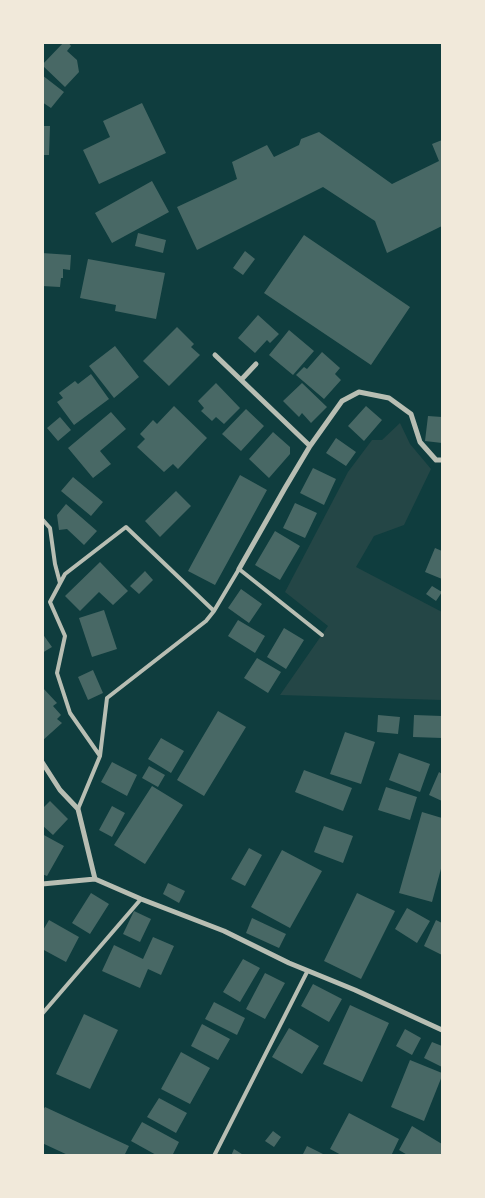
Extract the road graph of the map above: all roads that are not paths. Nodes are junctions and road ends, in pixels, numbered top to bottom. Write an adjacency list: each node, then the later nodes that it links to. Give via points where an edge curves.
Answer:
1 (215, 355): 3 (street)
2 (256, 364): 3 (street)
3 (241, 380): 4 (street)
4 (310, 446): 5 (street, via 342,402 359,392 389,398 411,414 420,442 436,460); 7 (street)
5 (442, 460)
6 (42, 519): 8 (lane, via 50,528)
7 (239, 569): 9 (lane); 10 (lane)
8 (60, 583): 9 (lane, via 64,574 126,527); 11 (lane, via 50,602 65,636 58,673 70,713)
9 (214, 610): 11 (lane, via 206,621 107,698)
10 (322, 635)
11 (100, 756): 13 (lane)
12 (42, 762): 13 (street, via 60,790)
13 (78, 809): 14 (street)
14 (95, 879): 15 (street); 16 (street)
15 (42, 884)
16 (141, 899): 17 (street, via 224,931); 18 (lane)
17 (307, 972): 19 (street); 20 (lane)
18 (42, 1014)
19 (442, 1030)
20 (214, 1156)

